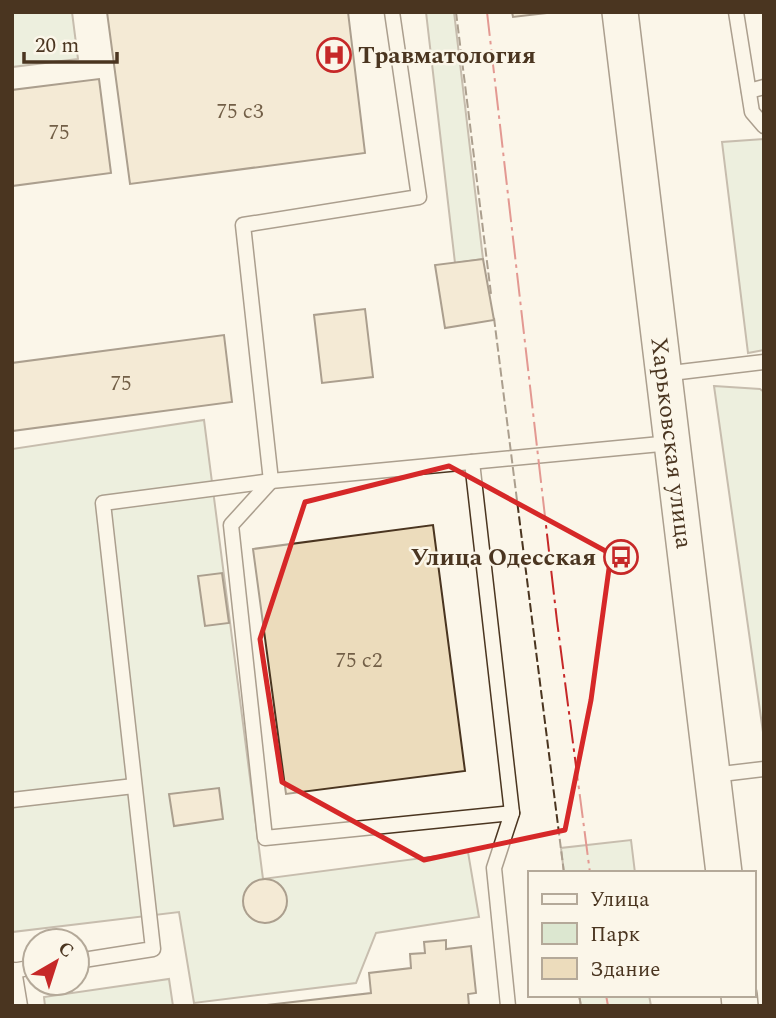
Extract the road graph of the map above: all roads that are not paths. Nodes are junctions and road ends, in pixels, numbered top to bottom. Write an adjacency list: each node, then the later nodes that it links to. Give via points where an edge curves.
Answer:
1 (392, 12): 11 (lane, via 419,197 243,225)
2 (620, 12): 8 (street, Харьковская улица)
3 (736, 12): 5 (lane)
4 (764, 87): 5 (lane)
5 (749, 91): 6 (lane, via 752,112)
6 (764, 126)
7 (764, 362): 8 (lane)
8 (662, 374): 9 (street, Харьковская улица)
9 (671, 443): 10 (lane); 13 (street, Харьковская улица)
10 (472, 462): 11 (lane); 16 (lane)
11 (271, 481): 14 (lane, via 103,503); 16 (lane, via 231,525 265,838)
12 (764, 769): 13 (lane)
13 (712, 775): 17 (street, Харьковская улица)
14 (134, 786): 15 (lane); 18 (lane, via 153,949)
15 (12, 800)
16 (512, 813): 21 (lane, via 494,869)
17 (724, 871)
18 (91, 959)
19 (13, 970): 20 (lane)
20 (20, 1006)
21 (508, 1006)

